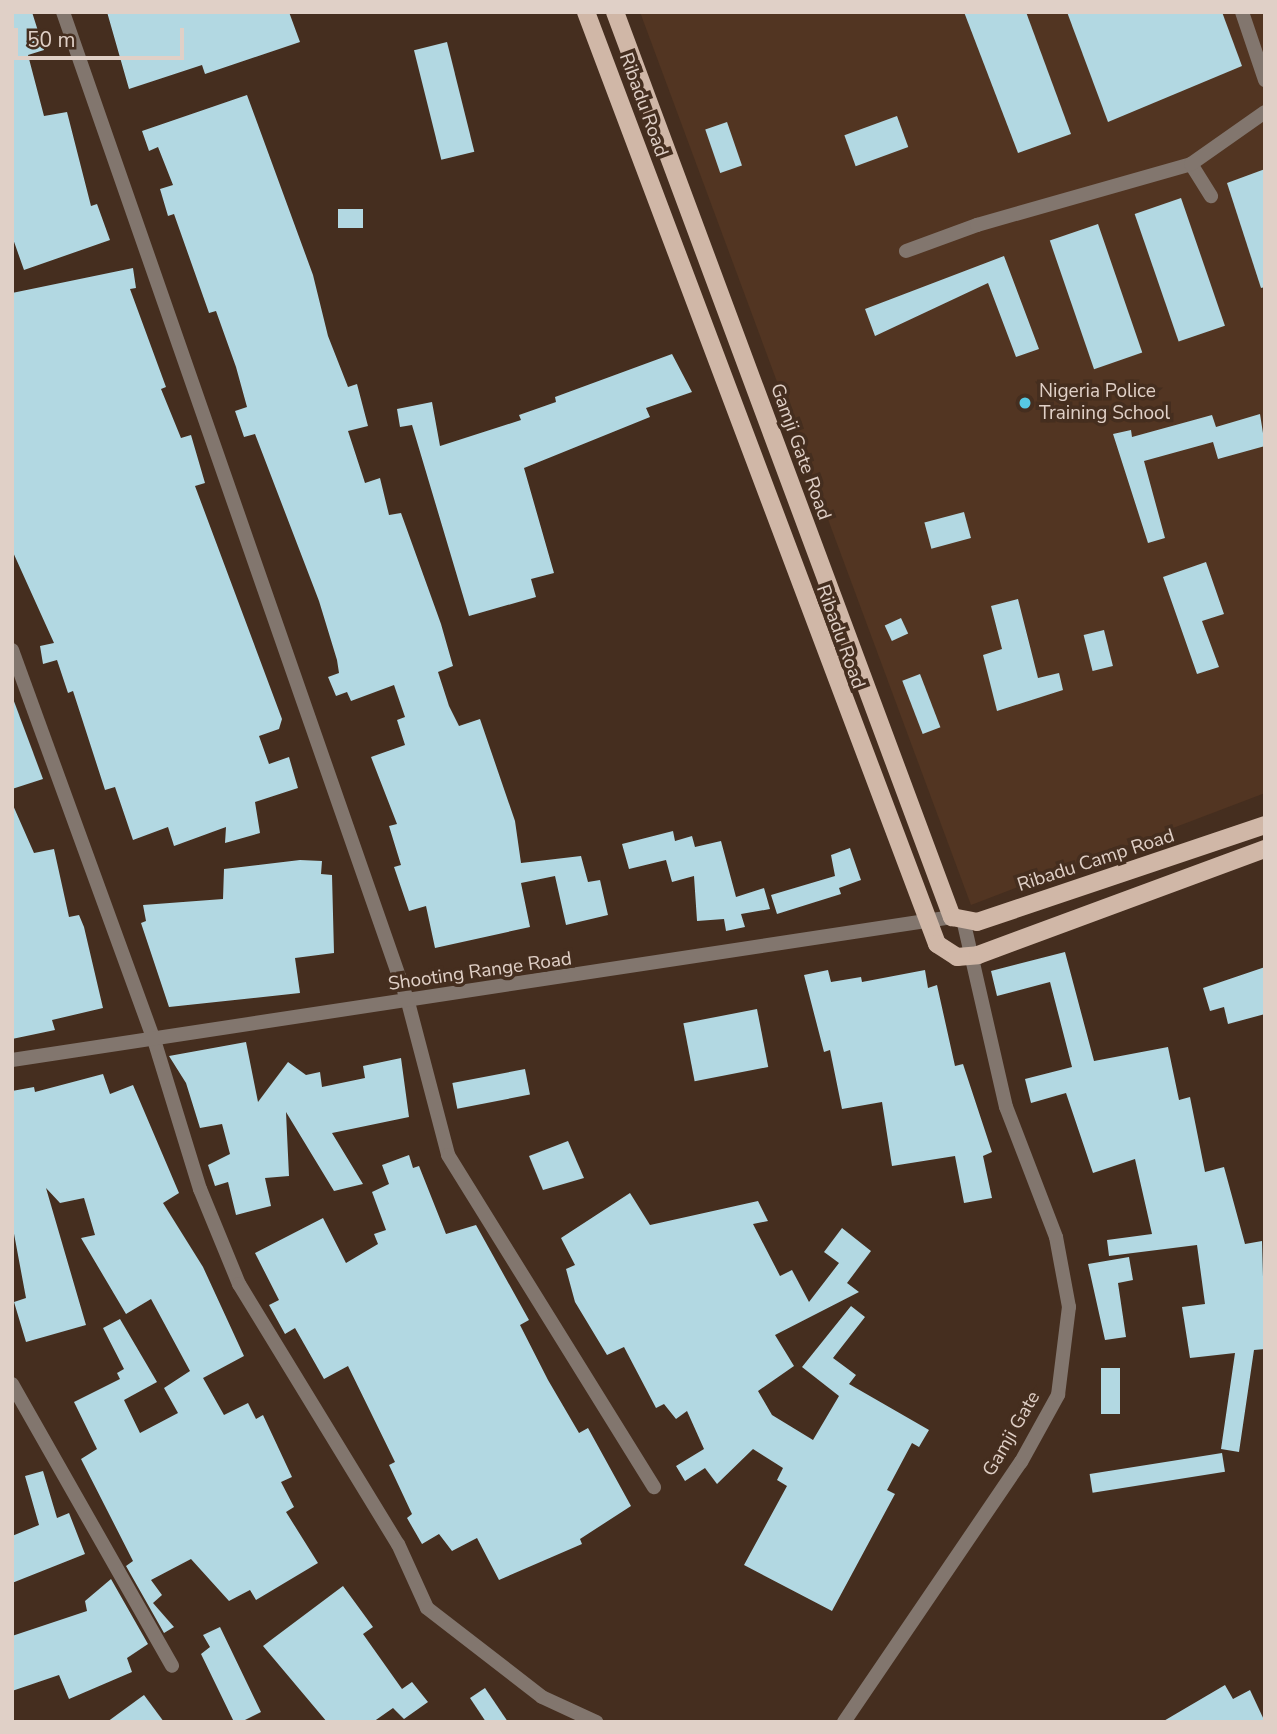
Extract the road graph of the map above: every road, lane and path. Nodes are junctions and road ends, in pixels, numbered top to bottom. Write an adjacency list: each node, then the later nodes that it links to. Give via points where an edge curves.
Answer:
1 (63, 12): 16 (street)
2 (586, 12): 14 (main road, Ribadu Road)
3 (615, 12): 13 (main road, Gamji Gate Road)
4 (1242, 12): 5 (street)
5 (1265, 80)
6 (1265, 112): 7 (street)
7 (1191, 164): 8 (street); 9 (street)
8 (1211, 196)
9 (906, 251)
10 (12, 650): 17 (street)
11 (1265, 825): 13 (main road, Ribadu Camp Road)
12 (1265, 849): 15 (main road)
13 (954, 915): 14 (street, Shooting Range Road); 15 (street, Gamji Gate)
14 (925, 926): 15 (main road, Ribadu Road, via 946,952); 16 (street, Shooting Range Road)
15 (972, 957): 23 (street, Gamji Gate, via 1006,1107 1056,1237 1069,1307 1058,1395 1021,1462)
16 (408, 1002): 17 (street, Shooting Range Road); 20 (street, via 448,1155)
17 (155, 1043): 18 (street, Shooting Range Road); 22 (street, via 200,1189 239,1284 398,1544 428,1608 542,1697)
18 (12, 1060)
19 (12, 1384): 21 (street)
20 (654, 1487)
21 (172, 1666)
22 (596, 1722)
23 (844, 1722)

